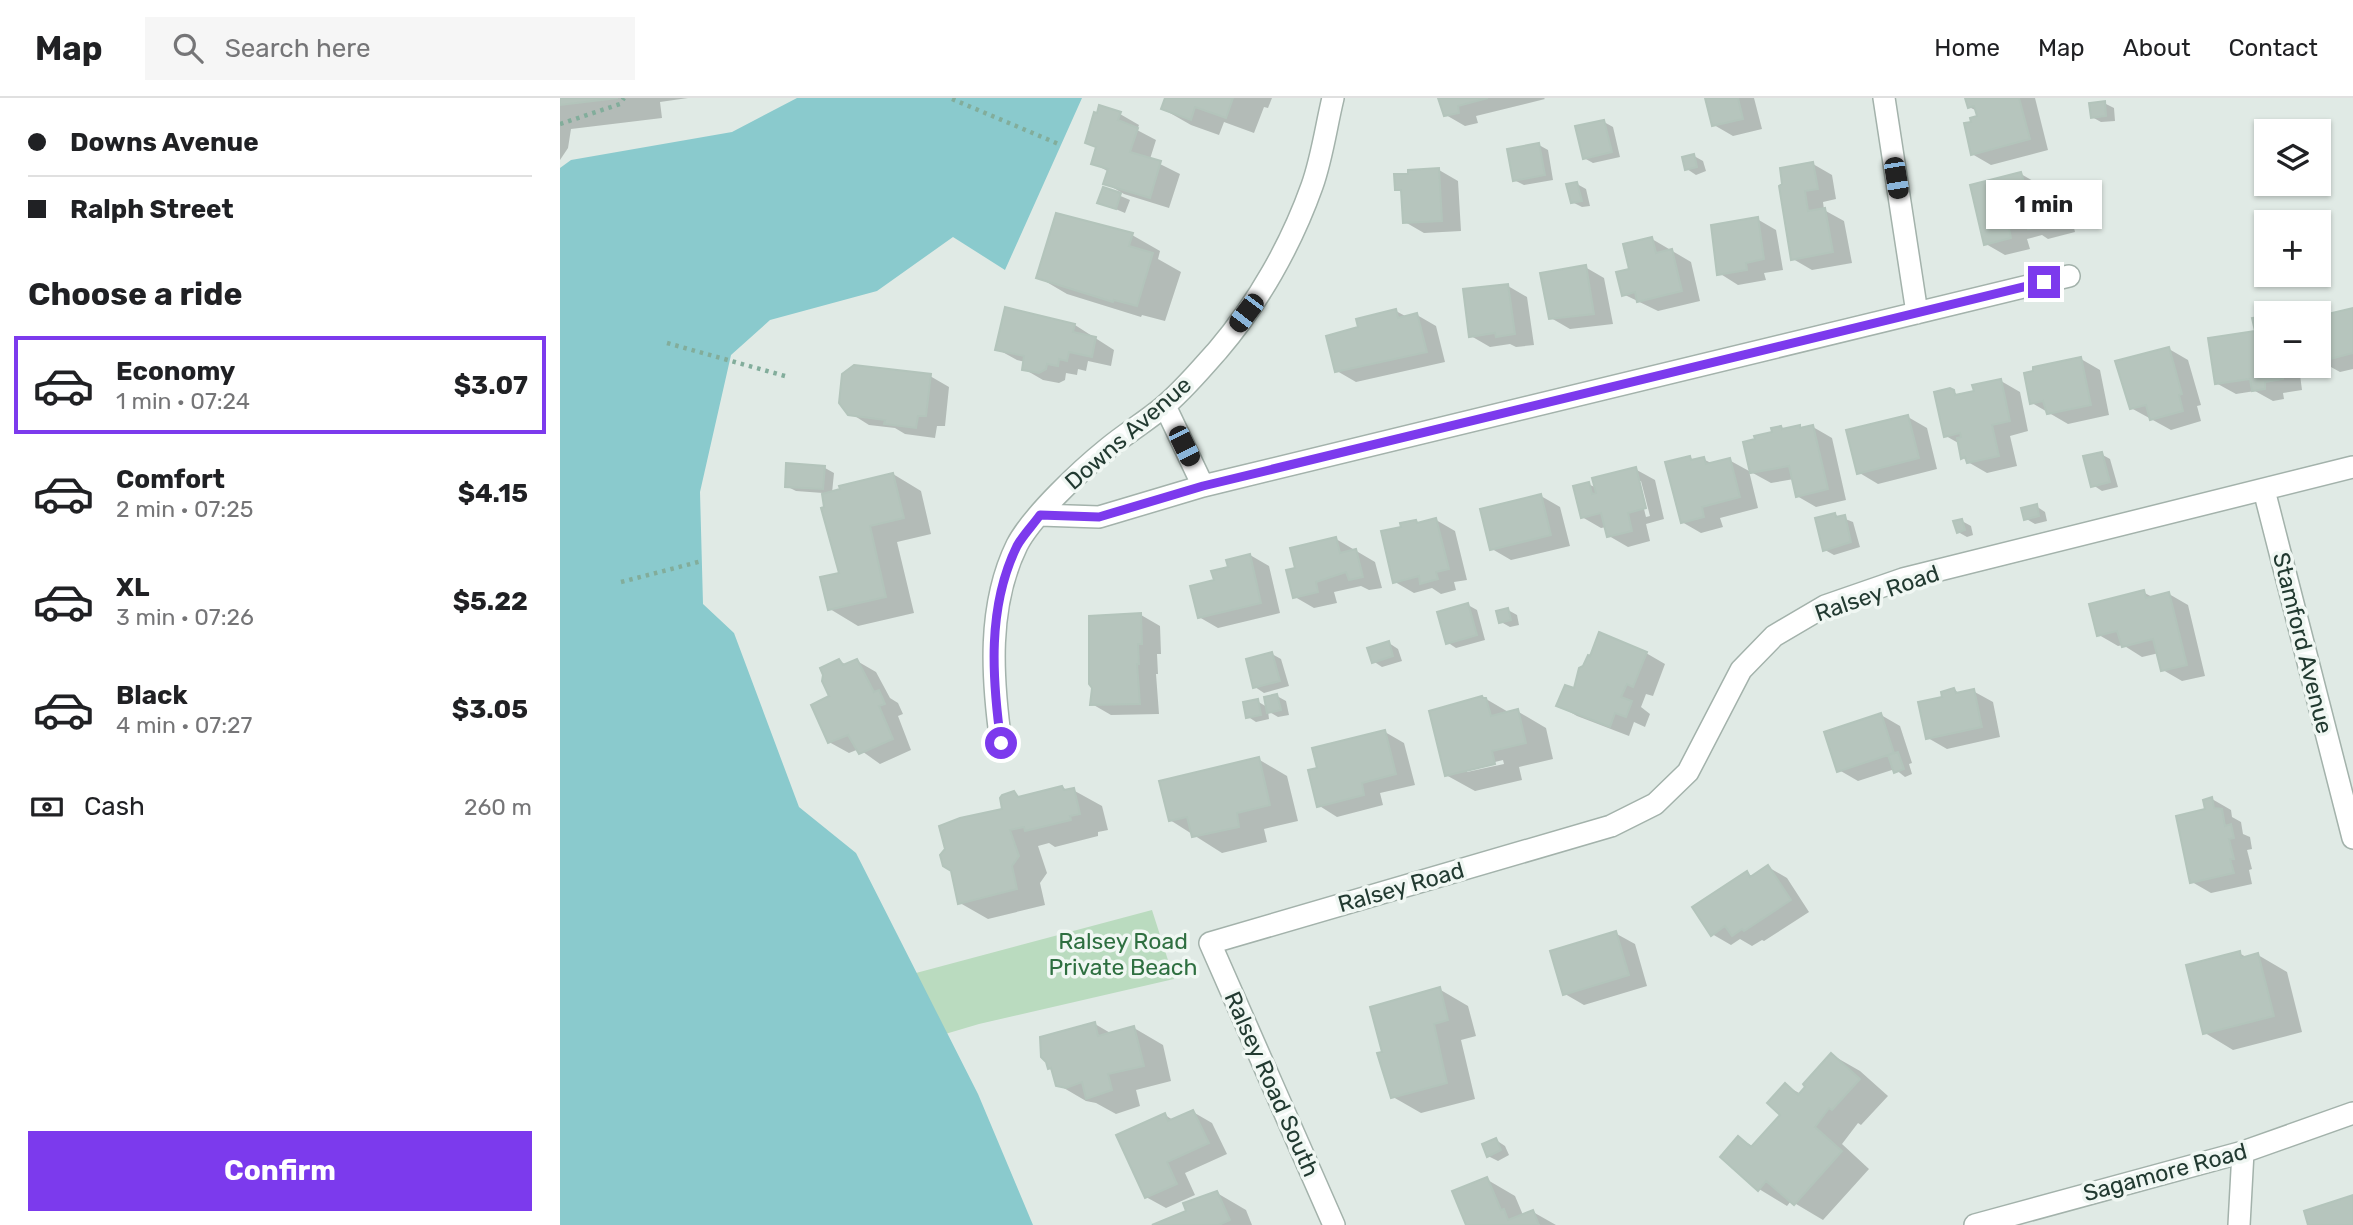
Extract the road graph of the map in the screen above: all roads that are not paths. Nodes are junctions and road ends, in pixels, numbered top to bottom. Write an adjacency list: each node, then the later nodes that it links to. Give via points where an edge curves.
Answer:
1 (1333, 98): 5 (street, Downs Avenue, via 1313,184 1259,295 1218,349)
2 (1884, 98): 4 (street)
3 (2069, 276): 4 (street)
4 (1917, 313): 7 (street)
5 (1165, 406): 7 (street); 9 (street, Downs Avenue, via 1107,449)
6 (2353, 467): 8 (street, Ralsey Road)
7 (1203, 486): 9 (street, via 1099,517)
8 (2264, 490): 11 (street, Stamford Avenue); 12 (street, Ralsey Road, via 1903,579 1825,606 1774,636 1741,670 1688,772 1655,804 1611,826)
9 (1040, 515): 10 (street, Downs Avenue, via 1018,544 1003,583 993,686)
10 (1001, 743)
11 (2353, 838)
12 (1210, 943): 15 (street, Ralsey Road South)
13 (2353, 1113): 14 (street, Sagamore Road)
14 (2242, 1153): 16 (street, Sagamore Road); 17 (street)
15 (1334, 1225)
16 (1975, 1225)
17 (2239, 1225)

